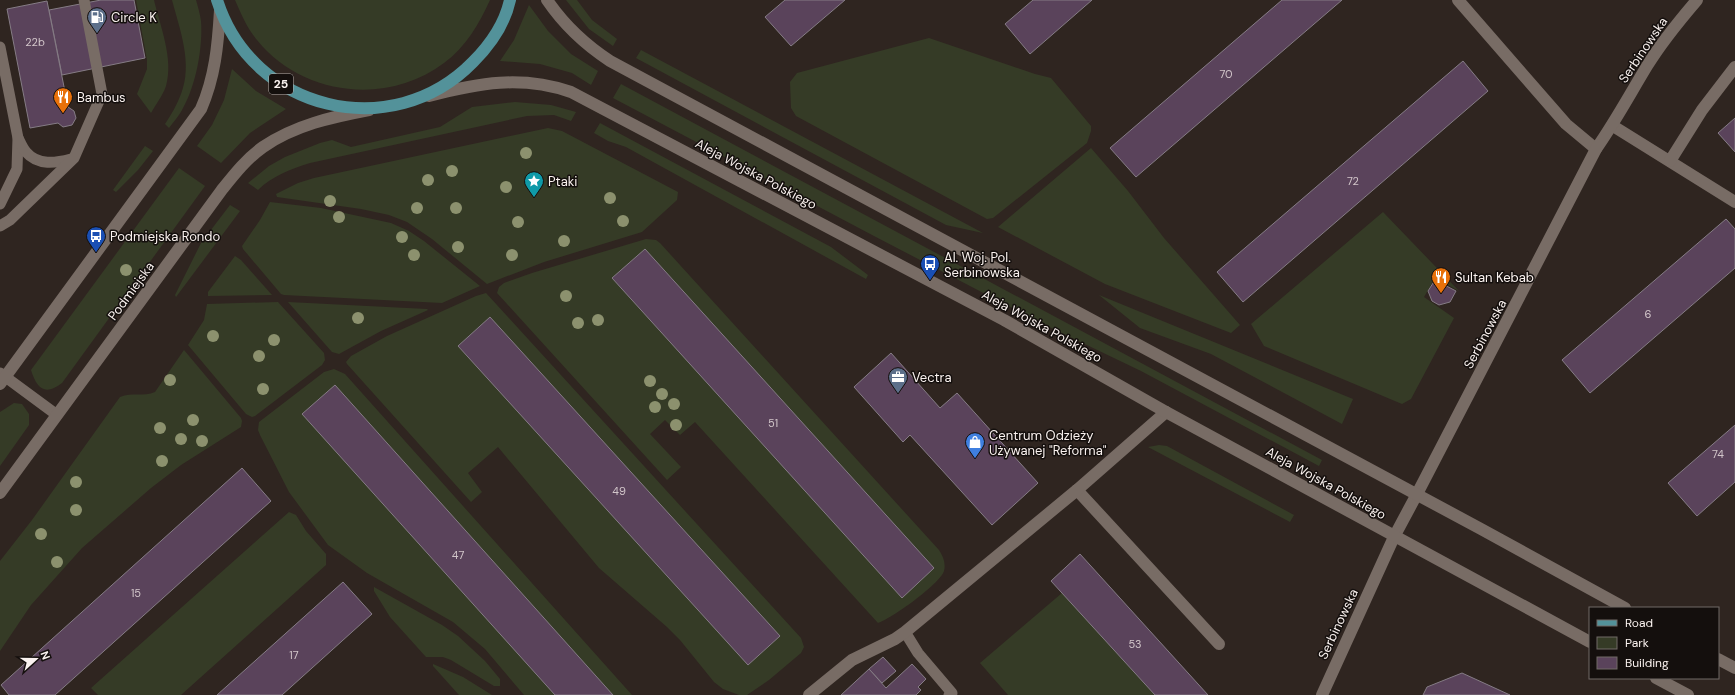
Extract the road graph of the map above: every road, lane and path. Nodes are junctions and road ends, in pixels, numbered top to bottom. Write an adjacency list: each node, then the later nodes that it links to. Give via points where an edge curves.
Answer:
1 (84, 0): 14 (lane, via 102,94)
2 (510, 0): 9 (main road, 25, via 499,28 483,52 464,72)
3 (547, 0): 24 (main road, via 579,39 615,64)
4 (1458, 0): 13 (main road, via 1566,124)
5 (1697, 0): 11 (main road, Serbinowska, via 1648,65)
6 (218, 5): 10 (main road, 25, via 233,36 250,59 271,78 295,93 322,104); 19 (main road, via 218,48 214,71 201,109)
7 (0, 47): 12 (lane)
8 (1735, 67): 15 (main road, via 1702,110)
9 (420, 98): 10 (main road, 25); 20 (main road, Aleja Wojska Polskiego, via 492,83 536,83 571,92 1004,320)
10 (374, 109): 21 (main road, Podmiejska, via 306,125 282,135 244,164 220,191)
11 (1613, 126): 13 (main road, Serbinowska); 15 (main road)
12 (18, 138): 14 (lane, via 26,152 39,161 55,163); 17 (lane, via 17,169)
13 (1596, 149): 24 (main road, Serbinowska)
14 (74, 158): 18 (lane, via 10,220)
15 (1670, 162): 16 (main road)
16 (1735, 202)
17 (0, 204)
18 (0, 226)
19 (2, 378): 21 (lane)
20 (1166, 412): 22 (main road); 25 (main road, Aleja Wojska Polskiego)
21 (58, 415): 23 (main road, Podmiejska)
22 (1077, 490): 27 (main road); 29 (main road)
23 (0, 493)
24 (1417, 494): 25 (main road, Serbinowska); 26 (main road)
25 (1394, 537): 28 (main road, Aleja Wojska Polskiego); 35 (main road, Serbinowska)
26 (1623, 607)
27 (905, 632): 33 (main road, via 852,660); 34 (lane, via 918,653 952,693)
28 (1589, 641)
29 (1219, 644)
30 (1719, 660): 31 (main road)
31 (1735, 668)
32 (1658, 679): 36 (main road)
33 (809, 695)
34 (950, 695)
35 (1322, 695)
36 (1688, 695)

